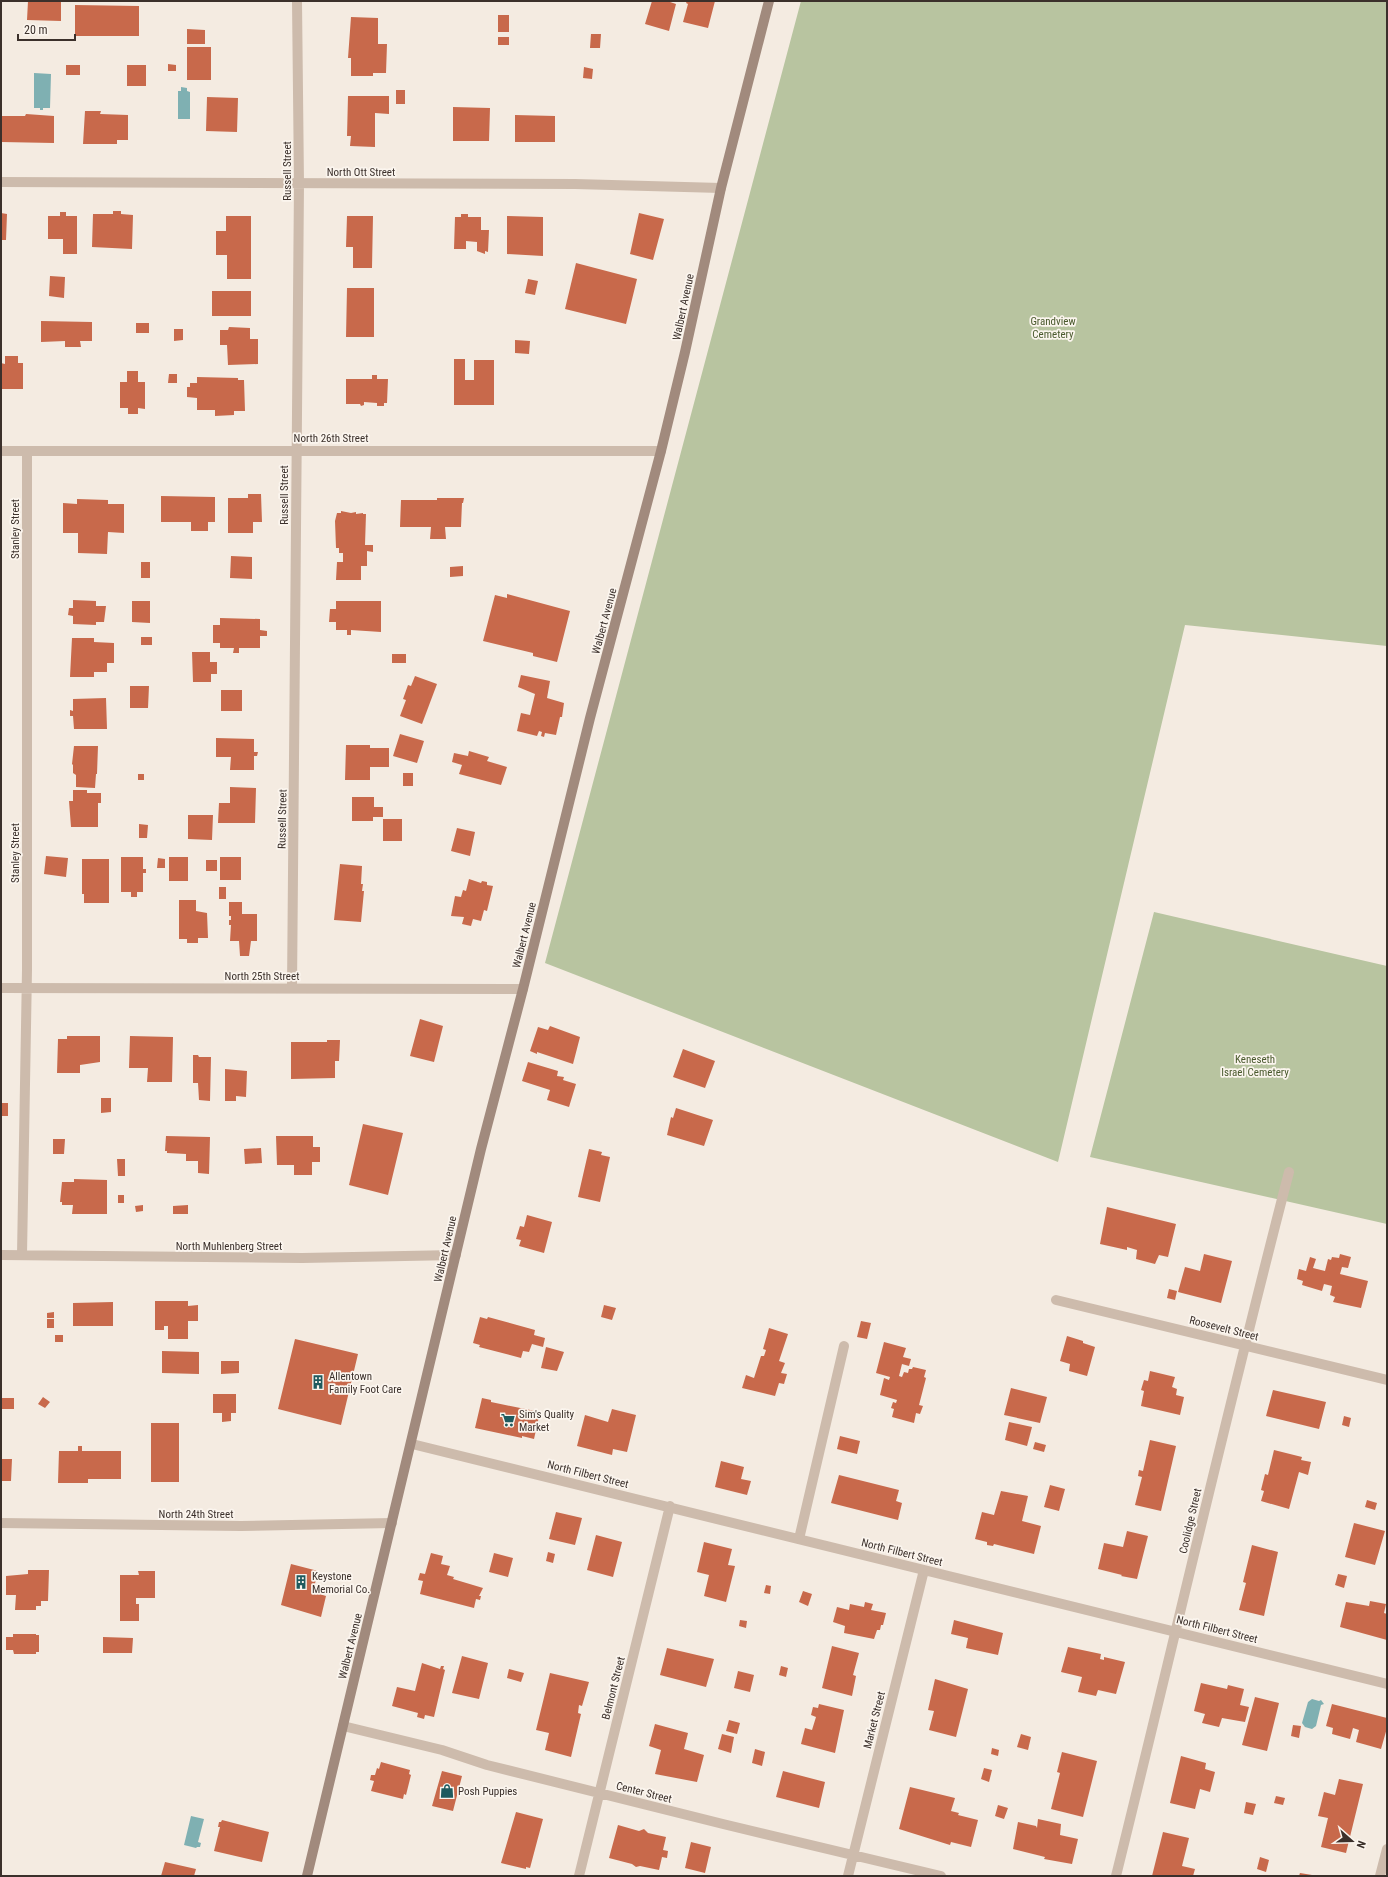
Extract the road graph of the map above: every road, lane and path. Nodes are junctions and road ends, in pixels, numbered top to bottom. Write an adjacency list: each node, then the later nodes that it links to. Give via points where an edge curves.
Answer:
1 (297, 1): 4 (street, Russell Street)
2 (768, 1): 5 (main road, Walbert Avenue)
3 (1, 182): 4 (street, North Ott Street)
4 (299, 184): 5 (street, North Ott Street, via 575,184); 6 (street, Russell Street)
5 (721, 188): 9 (main road, Walbert Avenue)
6 (297, 450): 8 (street, North 26th Street); 9 (street, North 26th Street); 12 (street, Russell Street)
7 (1, 451): 8 (street, North 26th Street)
8 (27, 451): 11 (street, Stanley Street)
9 (661, 451): 13 (main road, Walbert Avenue, via 590,718)
10 (1, 988): 11 (street, North 25th Street)
11 (26, 988): 12 (street, North 25th Street); 15 (street, Stanley Street)
12 (292, 988): 13 (street, North 25th Street)
13 (523, 989): 16 (main road, Walbert Avenue)
14 (1289, 1172): 19 (street, Coolidge Street)
15 (22, 1255): 16 (street, North Muhlenberg Street, via 302,1258); 17 (street, North Muhlenberg Street)
16 (456, 1255): 22 (main road, Walbert Avenue)
17 (1, 1256)
18 (1056, 1300): 19 (street, Roosevelt Street)
19 (1244, 1345): 21 (street, Roosevelt Street); 28 (street, Coolidge Street)
20 (844, 1346): 26 (street)
21 (1387, 1380)
22 (412, 1444): 23 (street, North Filbert Street); 25 (main road, Walbert Avenue)
23 (670, 1506): 26 (street, North Filbert Street); 31 (street, Belmont Street)
24 (1, 1523): 25 (street, North 24th Street, via 218,1526)
25 (392, 1523): 30 (main road, Walbert Avenue)
26 (800, 1539): 27 (street, North Filbert Street)
27 (924, 1570): 28 (street, North Filbert Street); 33 (street, Market Street)
28 (1177, 1631): 29 (street, North Filbert Street); 38 (street, Coolidge Street)
29 (1387, 1684)
30 (343, 1726): 31 (street, Center Street); 34 (main road, Walbert Avenue)
31 (600, 1793): 33 (street, Center Street); 35 (street, Belmont Street)
32 (1387, 1849): 39 (street)
33 (853, 1855): 36 (street, Market Street); 37 (street, Center Street)
34 (307, 1876)
35 (579, 1876)
36 (848, 1876)
37 (941, 1876)
38 (1116, 1876)
39 (1380, 1876)

